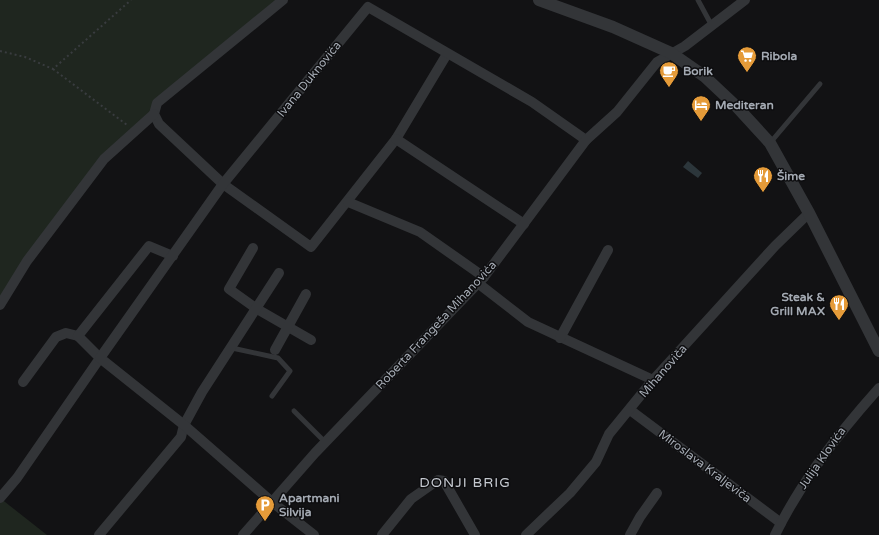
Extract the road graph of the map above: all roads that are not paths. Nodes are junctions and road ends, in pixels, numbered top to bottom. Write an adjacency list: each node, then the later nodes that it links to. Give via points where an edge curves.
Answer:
1 (283, 0): 9 (street, via 157,103)
2 (539, 0): 6 (street, via 613,27)
3 (698, 0): 5 (lane)
4 (745, 0): 5 (street, Roberta Frangeša Mihanovića)
5 (713, 27): 6 (street, Roberta Frangeša Mihanovića)
6 (671, 53): 11 (street, Roberta Frangeša Mihanovića, via 657,62 617,112); 12 (street, via 704,76)
7 (447, 54): 10 (street); 11 (street, Ivana Duknovića, via 532,102); 13 (street, Ivana Duknovića, via 368,7)
8 (820, 84): 12 (lane)
9 (154, 114): 13 (street, via 159,124); 23 (street, via 104,159 27,261)
10 (396, 139): 14 (street); 16 (street)
11 (586, 140): 16 (street, Roberta Frangeša Mihanovića)
12 (770, 142): 15 (street)
13 (223, 184): 14 (street, via 312,247); 19 (street, Ivana Duknovića)
14 (348, 202): 21 (street, via 420,232)
15 (809, 213): 29 (street); 33 (street, Mihanoviča, via 775,246)
16 (524, 224): 21 (street, Roberta Frangeša Mihanovića)
17 (253, 248): 24 (street, via 229,289)
18 (608, 250): 27 (street)
19 (173, 256): 26 (street, via 149,246); 32 (street, Ivana Duknovića)
20 (279, 272): 24 (street)
21 (482, 280): 27 (street, via 528,322); 40 (street, Roberta Frangeša Mihanovića)
22 (306, 294): 25 (street)
23 (0, 305)
24 (257, 309): 25 (street); 30 (street)
25 (287, 325): 28 (street); 31 (street)
26 (78, 336): 32 (street); 34 (street, via 66,333 56,337)
27 (560, 338): 33 (street)
28 (311, 340)
29 (878, 346)
30 (232, 348): 36 (lane, via 278,358 290,371); 39 (street, via 202,392)
31 (275, 350)
32 (100, 358): 39 (street); 42 (street, Ivana Duknovića, via 17,478)
33 (653, 380): 37 (street, Mihanoviča)
34 (23, 382)
35 (879, 388): 44 (street, Julija Klovića, via 842,429 815,466)
36 (272, 396)
37 (630, 410): 44 (street, Miroslava Kraljeviča); 50 (street, Mihanoviča, via 609,434 596,462 570,493)
38 (294, 411): 40 (lane)
39 (184, 425): 43 (street); 45 (street, via 181,437)
40 (325, 442): 43 (street, Roberta Frangeša Mihanovića)
41 (657, 494): 51 (street, via 640,516)
42 (0, 498)
43 (272, 502): 46 (street, Roberta Frangeša Mihanovića); 47 (street)
44 (781, 523): 52 (street, Julija Klovića)
45 (99, 535)
46 (243, 535)
47 (314, 535)
48 (382, 535): 49 (street, via 411,499 438,480 444,480)
49 (475, 535)
50 (526, 535)
51 (630, 535)
52 (775, 535)

